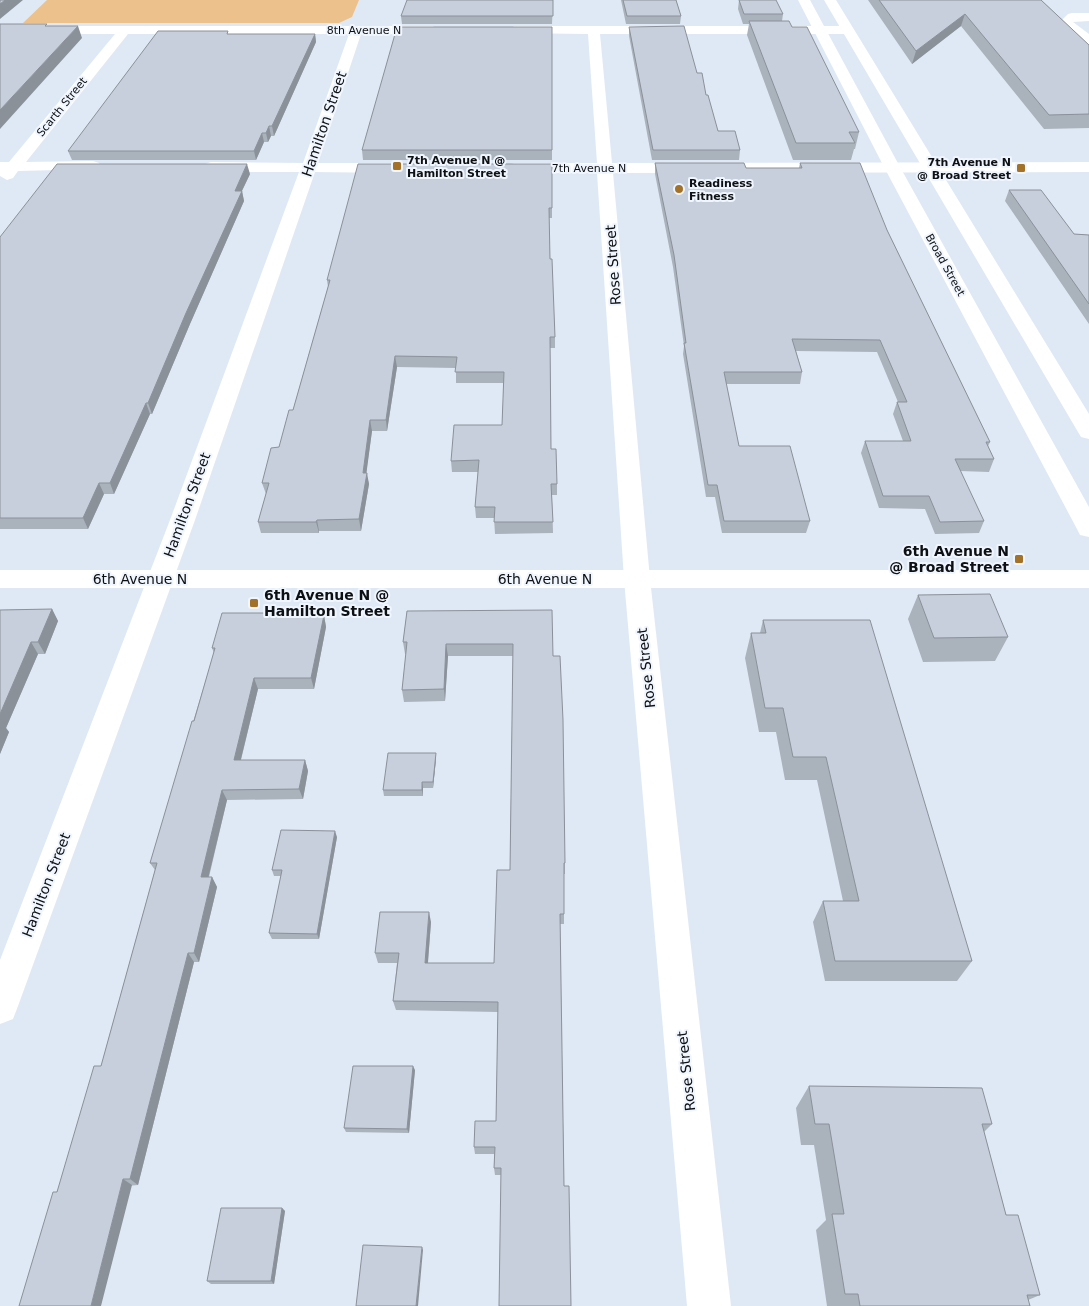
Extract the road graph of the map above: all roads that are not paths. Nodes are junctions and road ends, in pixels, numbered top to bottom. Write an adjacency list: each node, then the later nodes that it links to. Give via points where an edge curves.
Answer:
1 (804, 0): 9 (street, Broad Street)
2 (830, 0): 10 (street)
3 (1089, 17): 12 (street, via 1072,17 1066,22)
4 (0, 30): 11 (street, 8th Avenue N)
5 (356, 30): 6 (street, 8th Avenue N); 11 (street, 8th Avenue N); 16 (street, Hamilton Street)
6 (443, 30)
7 (500, 30): 8 (street)
8 (594, 30): 9 (street); 22 (street, Rose Street)
9 (820, 30): 10 (street); 17 (street, Broad Street)
10 (848, 30): 18 (street)
11 (124, 31): 13 (street, Scarth Street)
12 (1089, 40)
13 (7, 166): 14 (street); 23 (street, Scarth Street)
14 (111, 166)
15 (197, 167): 16 (street)
16 (310, 167): 20 (street); 27 (street, Hamilton Street)
17 (892, 167): 18 (street, 7th Avenue N); 22 (street, 7th Avenue N); 25 (street, Broad Street)
18 (930, 167): 19 (street, 7th Avenue N); 24 (street)
19 (1089, 167)
20 (408, 168)
21 (496, 168): 22 (street, 7th Avenue N)
22 (606, 168): 28 (street, Rose Street)
23 (0, 184)
24 (1089, 432)
25 (1089, 529)
26 (0, 579): 27 (street, 6th Avenue N)
27 (160, 579): 28 (street, 6th Avenue N); 30 (street, Hamilton Street)
28 (637, 579): 29 (street, 6th Avenue N); 31 (street, Rose Street)
29 (1089, 579)
30 (0, 1006)
31 (709, 1306)

